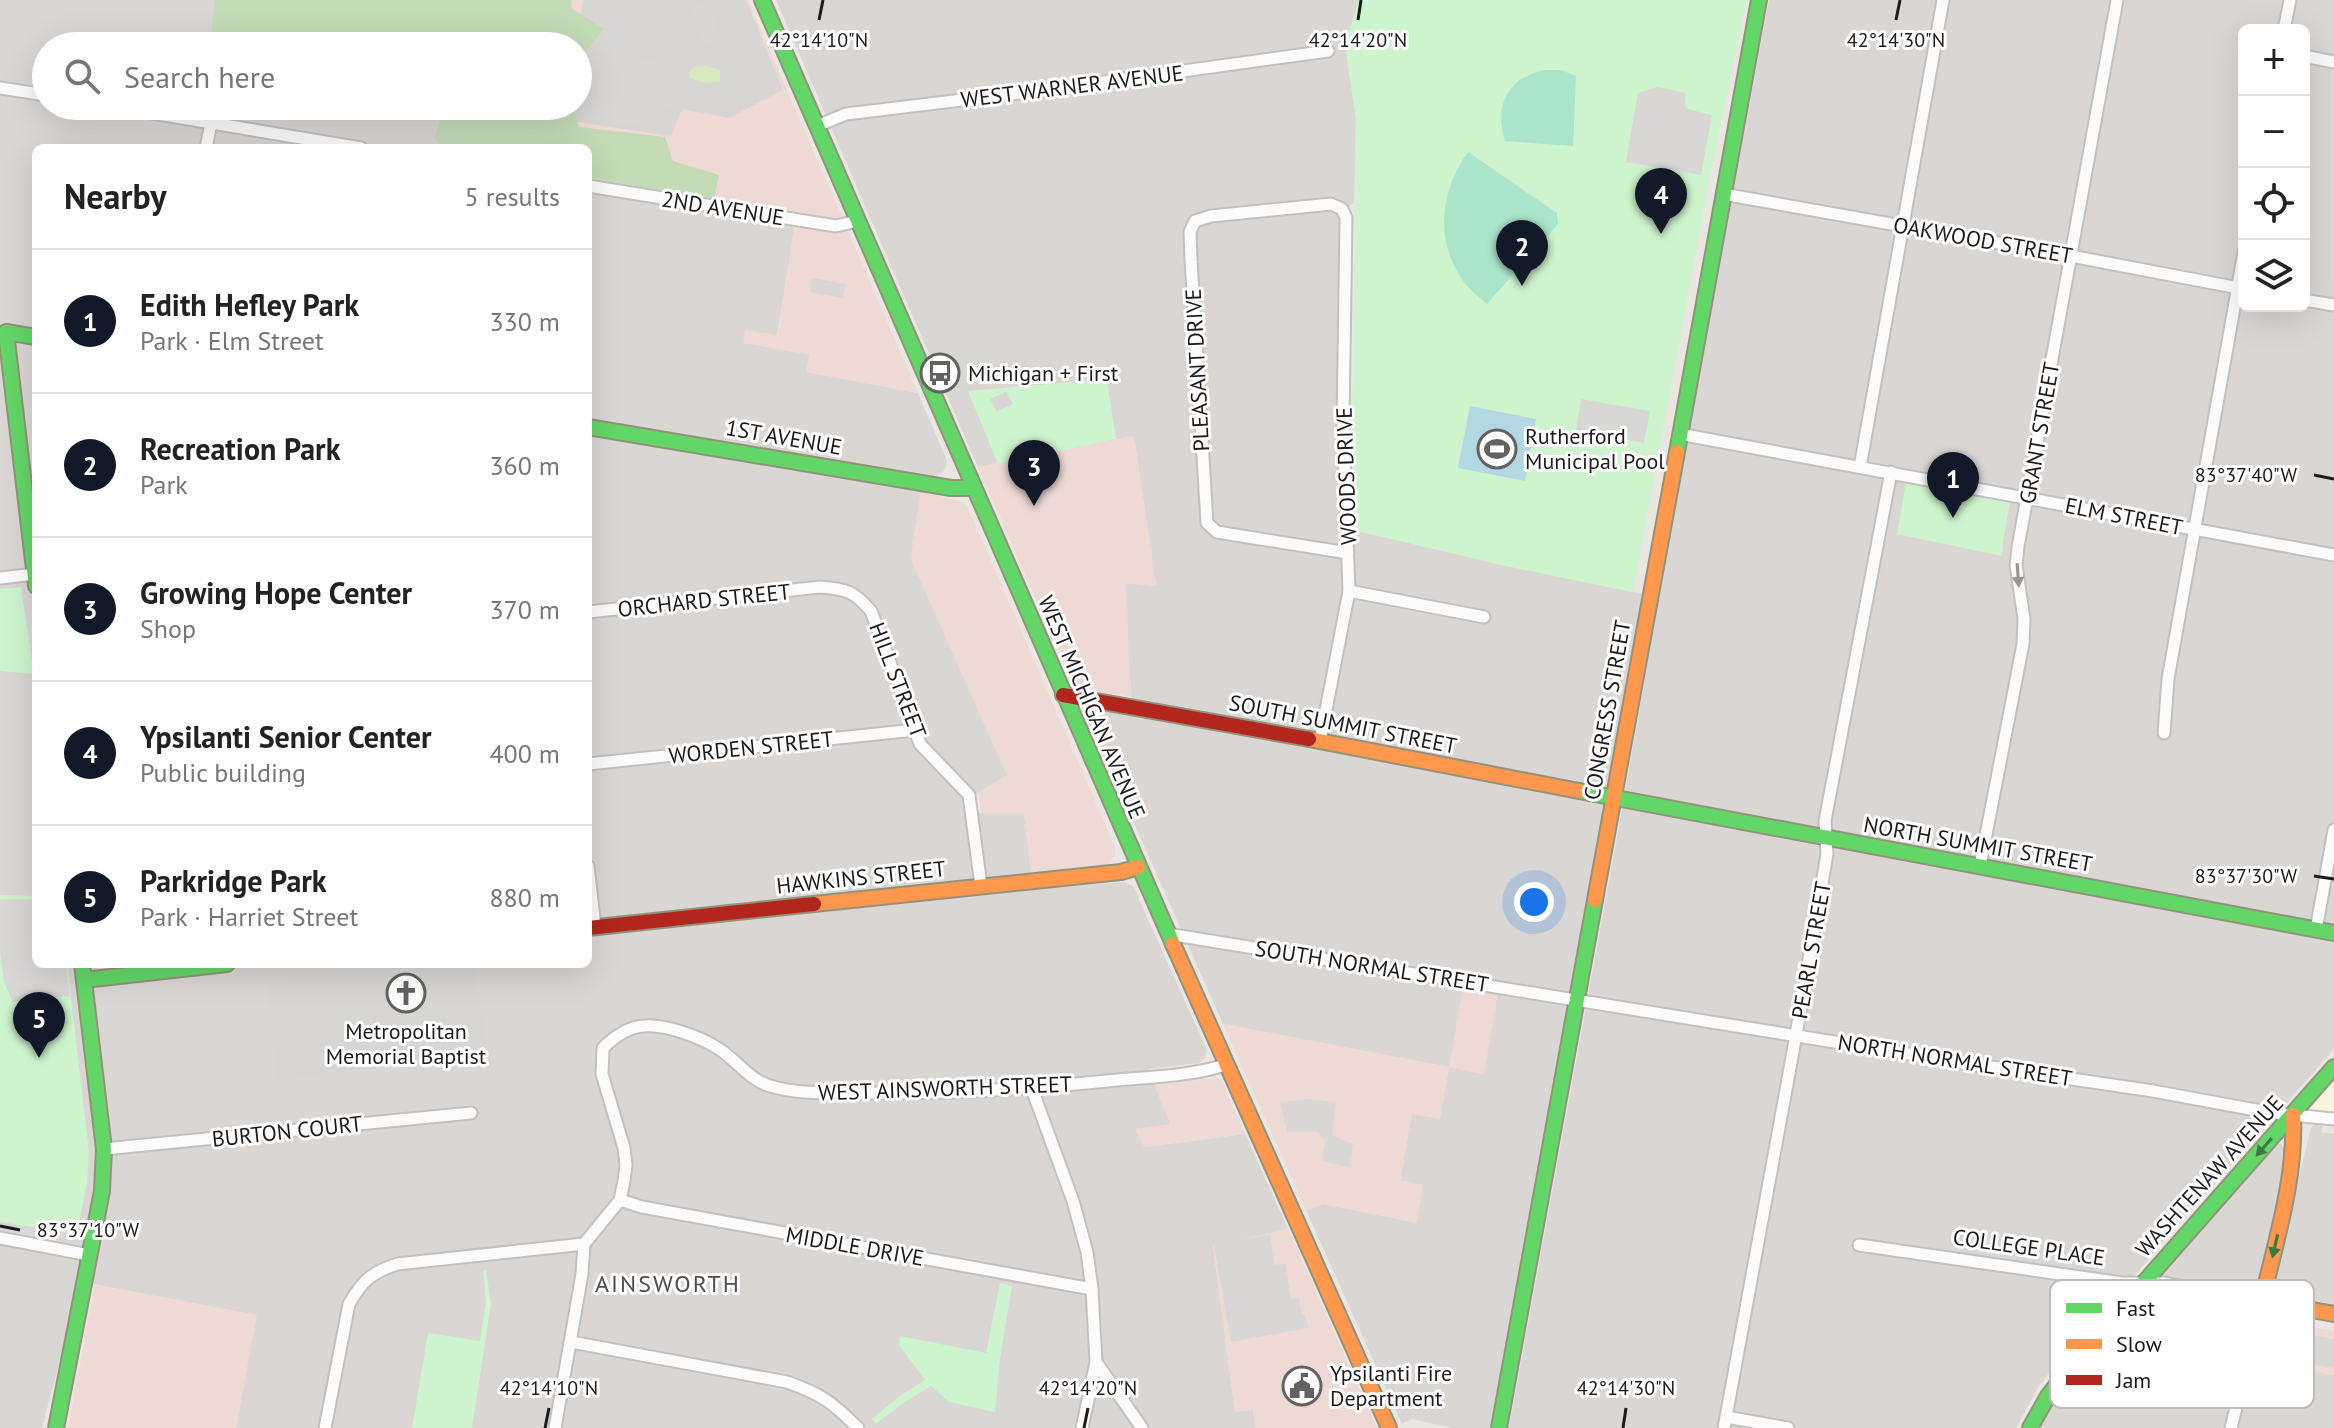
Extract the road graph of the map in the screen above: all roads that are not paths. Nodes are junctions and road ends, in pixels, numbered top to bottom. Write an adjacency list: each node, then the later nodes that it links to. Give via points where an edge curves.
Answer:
1 (762, 0): 14 (street, WEST MICHIGAN AVENUE)
2 (1759, 0): 18 (street, CONGRESS STREET)
3 (1943, 0): 21 (street)
4 (2117, 0): 22 (street, GRANT STREET)
5 (2290, 0): 6 (street)
6 (2285, 24)
7 (1328, 51): 14 (street, WEST WARNER AVENUE, via 846,114)
8 (2310, 57): 9 (street)
9 (2334, 62)
10 (0, 88): 11 (street)
11 (32, 93)
12 (193, 120): 13 (street)
13 (211, 123): 15 (street); 16 (street)
14 (817, 126): 20 (street, WEST MICHIGAN AVENUE)
15 (207, 144)
16 (337, 144)
17 (592, 187): 20 (street, 2ND AVENUE, via 836,226)
18 (1723, 194): 21 (street, OAKWOOD STREET); 30 (street, CONGRESS STREET)
19 (1342, 209): 36 (street, WOODS DRIVE); 36 (street, PLEASANT DRIVE, via 1331,204 1211,216 1195,221 1190,232 1207,523 1217,532)
20 (857, 221): 33 (street, WEST MICHIGAN AVENUE)
21 (1902, 226): 22 (street, OAKWOOD STREET); 31 (street)
22 (2071, 256): 23 (street, OAKWOOD STREET); 34 (street, GRANT STREET)
23 (2238, 287)
24 (2310, 301): 26 (street)
25 (2238, 304): 35 (street)
26 (2334, 305)
27 (3, 331): 28 (street); 38 (street)
28 (32, 336)
29 (592, 428): 33 (street, 1ST AVENUE)
30 (1679, 434): 31 (street, ELM STREET); 50 (street, CONGRESS STREET)
31 (1860, 467): 32 (street, ELM STREET)
32 (1891, 472): 34 (street, ELM STREET); 52 (street, PEARL STREET)
33 (973, 488): 45 (street, WEST MICHIGAN AVENUE)
34 (2028, 498): 35 (street, ELM STREET); 53 (street, GRANT STREET, one-way to 53, via 2016,565 2023,644)
35 (2195, 529): 37 (street, ELM STREET); 47 (street, via 2168,679)
36 (1348, 553): 42 (street, WOODS DRIVE)
37 (2334, 555)
38 (32, 557)
39 (0, 578): 40 (street)
40 (32, 580)
41 (820, 587): 43 (street, ORCHARD STREET); 46 (street, HILL STREET, via 859,596 871,611)
42 (1349, 591): 44 (street); 48 (street, WOODS DRIVE)
43 (592, 612)
44 (1484, 617)
45 (1063, 695): 48 (street, SOUTH SUMMIT STREET); 54 (street, WEST MICHIGAN AVENUE)
46 (915, 730): 49 (street, WORDEN STREET); 55 (street, HILL STREET, via 920,744 969,795)
47 (2164, 733)
48 (1320, 741): 50 (street, SOUTH SUMMIT STREET)
49 (592, 764)
50 (1615, 797): 52 (street, NORTH SUMMIT STREET); 63 (street, CONGRESS STREET)
51 (2334, 830): 57 (street)
52 (1826, 838): 53 (street, NORTH SUMMIT STREET); 64 (street, PEARL STREET)
53 (1980, 866): 57 (street, NORTH SUMMIT STREET)
54 (1138, 867): 55 (street, HAWKINS STREET); 59 (street, WEST MICHIGAN AVENUE)
55 (981, 886): 56 (street, HAWKINS STREET)
56 (592, 928)
57 (2316, 930): 58 (street, NORTH SUMMIT STREET)
58 (2334, 933)
59 (1168, 934): 63 (street, SOUTH NORMAL STREET); 65 (street, WEST MICHIGAN AVENUE)
60 (82, 968): 62 (street)
61 (191, 968): 62 (street)
62 (84, 980): 71 (street)
63 (1576, 999): 64 (street, NORTH NORMAL STREET); 95 (street, CONGRESS STREET)
64 (1796, 1035): 69 (street, NORTH NORMAL STREET); 87 (street, PEARL STREET)
65 (1225, 1065): 67 (street, WEST AINSWORTH STREET); 94 (street, WEST MICHIGAN AVENUE)
66 (2334, 1067): 69 (street, WASHTENAW AVENUE)
67 (1032, 1089): 72 (street, WEST AINSWORTH STREET, via 805,1092 765,1084 700,1038 645,1025 624,1031 603,1048 602,1074 626,1165); 80 (street, via 1073,1201)
68 (471, 1113): 71 (street, BURTON COURT)
69 (2293, 1115): 70 (street, NORTH NORMAL STREET); 78 (street, WASHTENAW AVENUE, one-way to 78); 79 (street, one-way to 79, via 2292,1175)
70 (2334, 1119)
71 (104, 1149): 76 (street)
72 (620, 1200): 74 (street); 80 (street, MIDDLE DRIVE)
73 (0, 1238): 76 (street)
74 (584, 1244): 83 (street); 89 (street, via 397,1264 376,1271 349,1304)
75 (1859, 1245): 77 (street, COLLEGE PLACE)
76 (89, 1255): 88 (street)
77 (2101, 1280)
78 (2147, 1280)
79 (2267, 1280)
80 (1092, 1289): 84 (street)
81 (2314, 1310): 82 (street, COLLEGE PLACE)
82 (2334, 1314)
83 (571, 1342): 90 (street); 91 (street, via 787,1382 834,1404)
84 (1096, 1362): 92 (street); 93 (street)
85 (2050, 1393): 97 (street, WASHTENAW AVENUE)
86 (2236, 1408): 98 (street)
87 (1725, 1423): 96 (street)
88 (56, 1428)
89 (325, 1428)
90 (555, 1428)
91 (858, 1428)
92 (1082, 1428)
93 (1142, 1428)
94 (1389, 1428)
95 (1499, 1428)
96 (1788, 1428)
97 (2030, 1428)
98 (2231, 1428)

